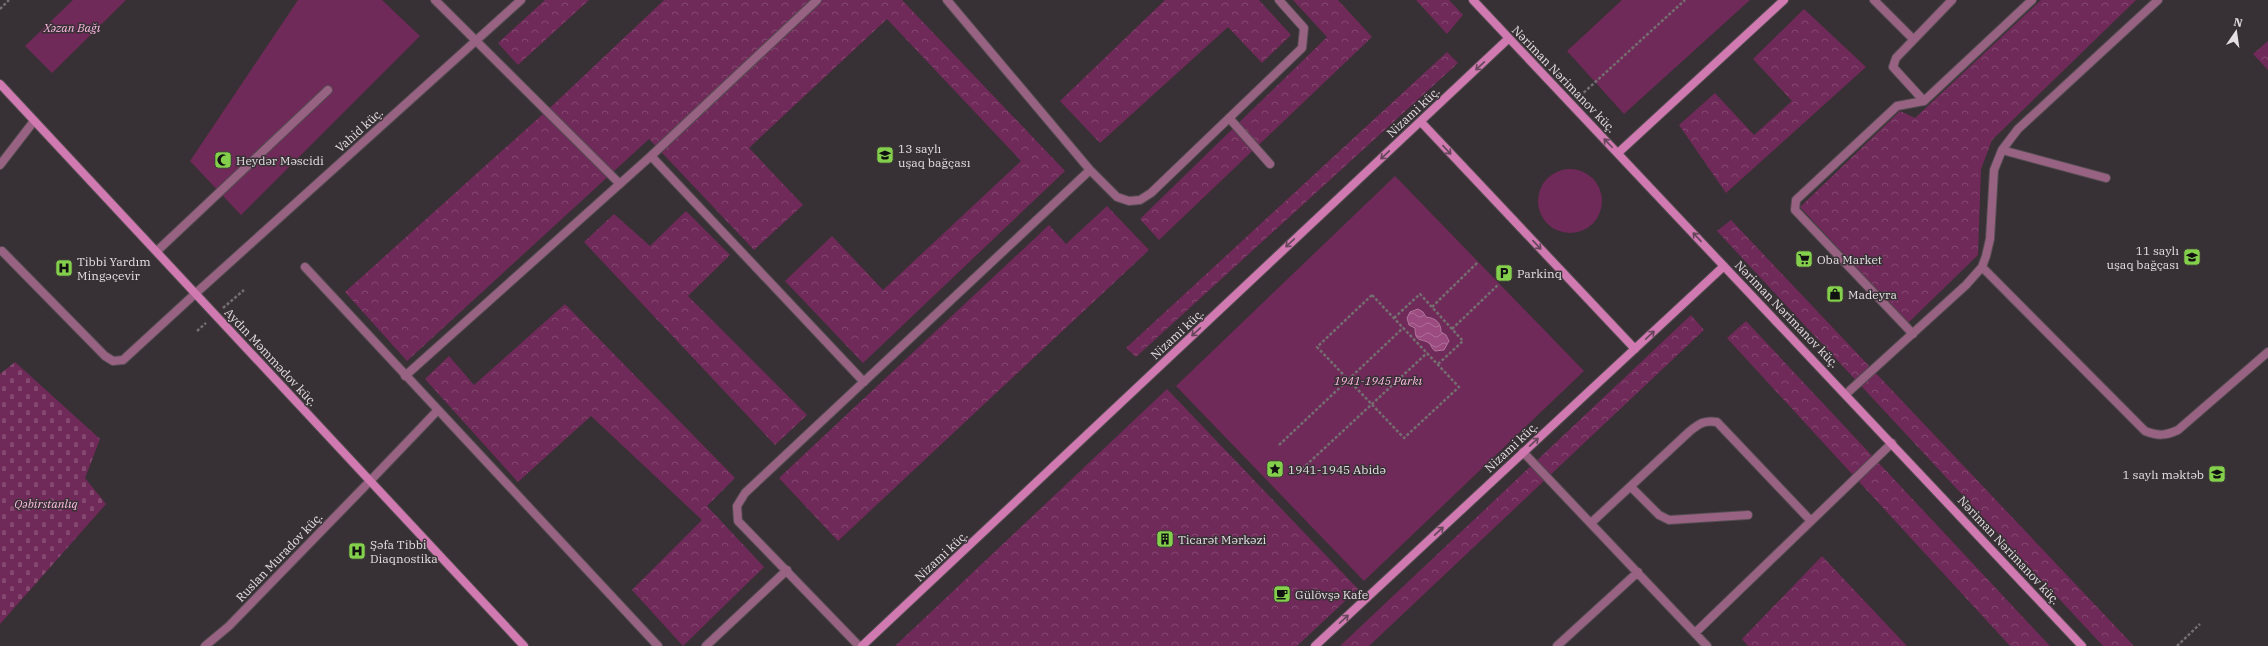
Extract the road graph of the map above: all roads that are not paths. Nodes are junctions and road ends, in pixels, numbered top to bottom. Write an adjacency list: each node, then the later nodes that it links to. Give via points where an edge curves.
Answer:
1 (434, 0): 14 (street)
2 (521, 0): 14 (street, Vahid küç.)
3 (817, 0): 23 (street)
4 (948, 0): 26 (street)
5 (1278, 0): 18 (street, via 1304,28 1302,48)
6 (1473, 0): 12 (street, Nəriman Nərimanov küç.)
7 (1784, 0): 22 (street)
8 (1874, 0): 13 (street)
9 (1952, 0): 13 (street)
10 (2032, 0): 17 (street)
11 (2158, 0): 21 (street, via 2018,129)
12 (1508, 39): 20 (street, Nizami küç., one-way to 20); 22 (street, Nəriman Nərimanov küç., one-way to 12)
13 (1913, 39): 17 (street, via 1896,58 1893,67)
14 (475, 42): 28 (street); 34 (street, Vahid küç.)
15 (0, 84): 19 (street, Aydın Məmmədov küç.)
16 (328, 90): 30 (street)
17 (1924, 101): 35 (street, via 1897,106 1796,200 1795,210)
18 (1230, 119): 24 (street); 26 (street, via 1151,193 1140,200 1129,201 1117,197)
19 (34, 120): 25 (street); 30 (street, Aydın Məmmədov küç.)
20 (1421, 122): 36 (street, one-way to 36); 57 (street, Nizami küç., one-way to 57)
21 (2002, 150): 27 (street); 33 (street, via 1994,170 1990,239)
22 (1618, 153): 31 (street, Nəriman Nərimanov küç., one-way to 22)
23 (651, 156): 28 (street); 39 (street)
24 (1270, 164)
25 (0, 165)
26 (1090, 170): 39 (street)
27 (2106, 178)
28 (620, 184): 38 (street)
29 (2, 251): 34 (street, Vahid küç., via 106,356 113,360 123,360)
30 (158, 251): 34 (street, Aydın Məmmədov küç.)
31 (1724, 266): 36 (street, Nizami küç., one-way to 31); 40 (street, Nəriman Nərimanov küç.)
32 (305, 267): 38 (street)
33 (1982, 267): 35 (street); 37 (street, via 2145,431 2156,436 2166,436 2178,430)
34 (196, 293): 44 (street, Aydın Məmmədov küç.)
35 (1913, 334): 40 (street)
36 (1635, 349): 43 (street, Nizami küç., one-way to 36)
37 (2268, 352)
38 (405, 376): 41 (street)
39 (864, 382): 49 (street, via 745,493 737,506 738,520)
40 (1846, 394): 42 (street, Nəriman Nərimanov küç.)
41 (438, 411): 44 (street, Ruslan Muradov küç.); 54 (street)
42 (1892, 443): 47 (street); 61 (street, Nəriman Nərimanov küç.)
43 (1522, 452): 48 (street); 58 (street, Nizami küç., one-way to 43)
44 (369, 482): 52 (street, Ruslan Muradov küç., via 229,626); 53 (street, Aydın Məmmədov küç.)
45 (1631, 487): 46 (street, via 1659,515 1669,520); 47 (street, via 1700,423 1717,422); 48 (street)
46 (1748, 515)
47 (1812, 521): 51 (street)
48 (1591, 523): 50 (street)
49 (787, 570): 55 (street); 56 (street)
50 (1638, 572): 51 (street); 59 (street)
51 (1695, 633): 60 (street)
52 (205, 646)
53 (524, 646)
54 (658, 646)
55 (706, 646)
56 (859, 646)
57 (862, 646)
58 (1315, 646)
59 (1557, 646)
60 (1707, 646)
61 (2082, 646)

